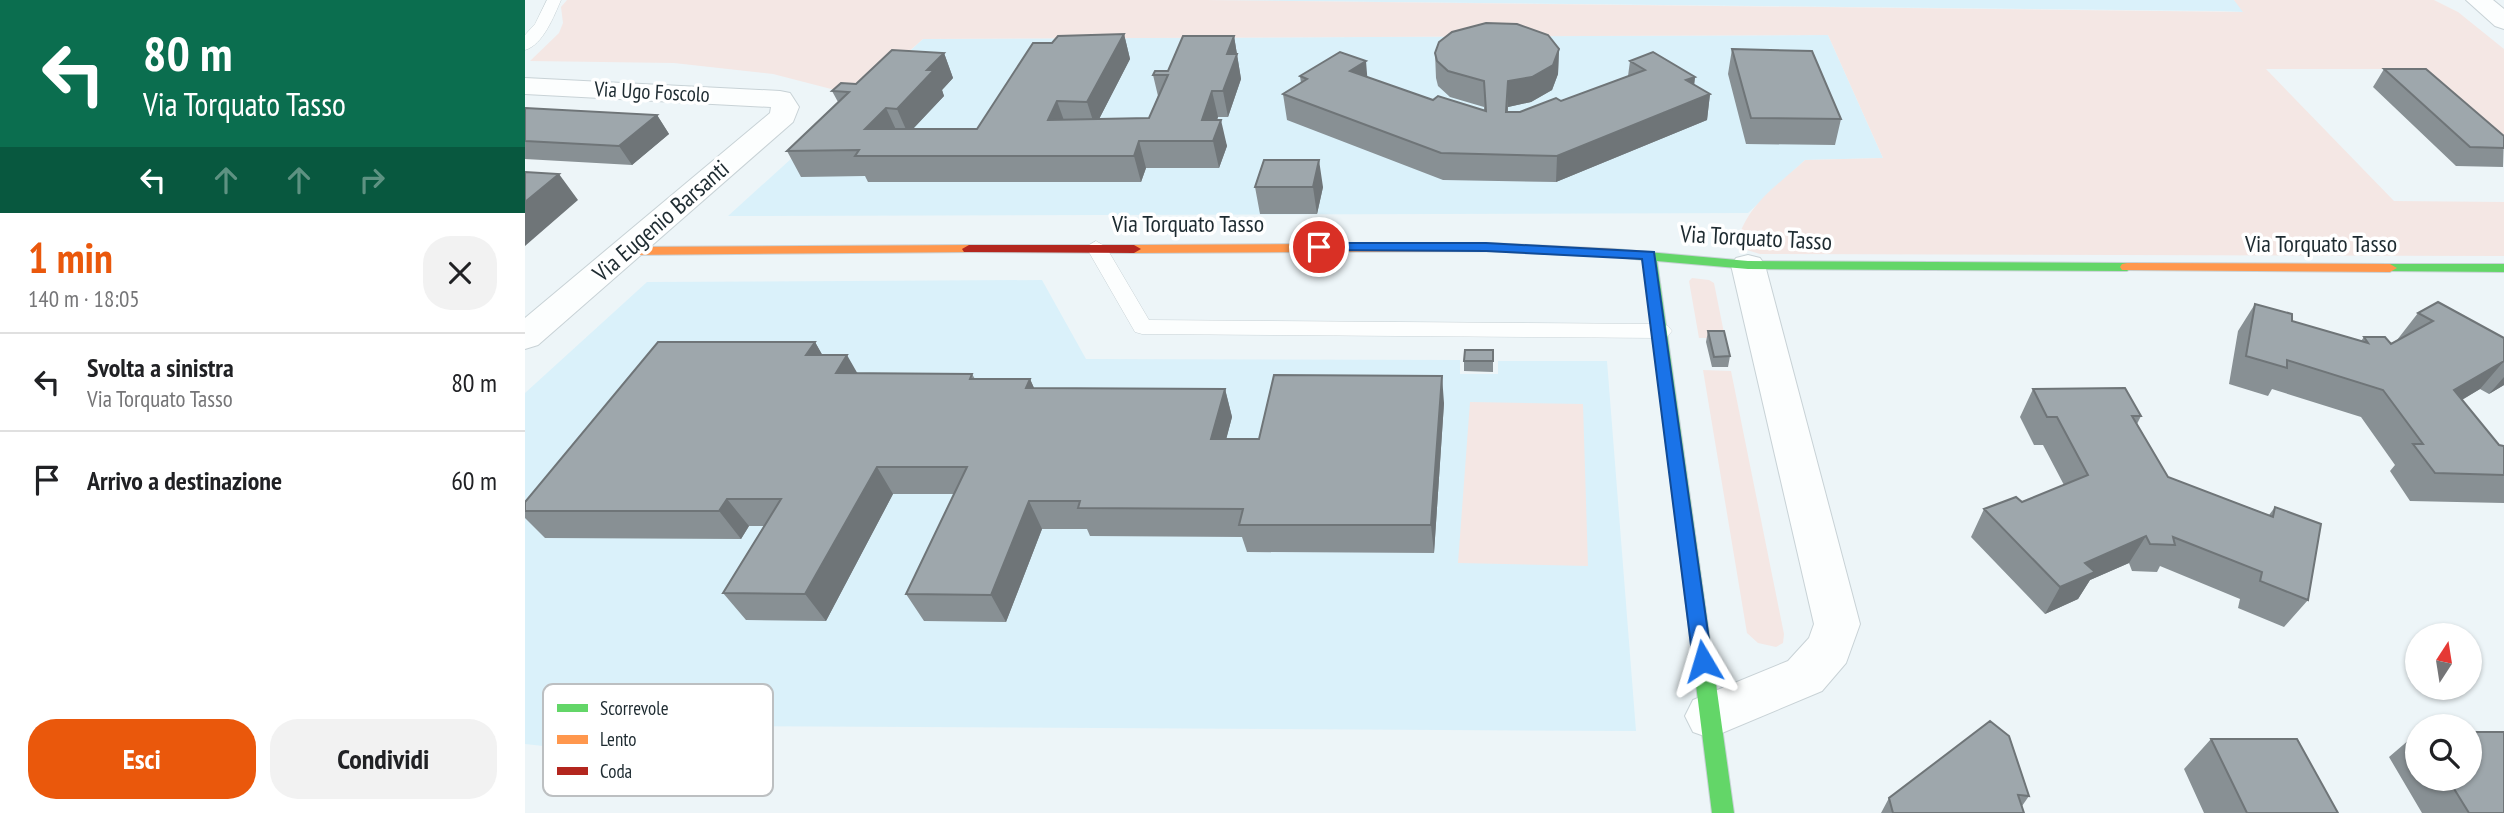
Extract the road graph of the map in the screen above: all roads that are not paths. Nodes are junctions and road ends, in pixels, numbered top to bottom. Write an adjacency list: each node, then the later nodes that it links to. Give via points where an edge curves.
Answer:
1 (554, 0): 4 (lane, via 543,25)
2 (2478, 0): 3 (street)
3 (2504, 21)
4 (525, 45)
5 (525, 86): 6 (street, Via Ugo Foscolo)
6 (779, 99): 8 (street, Via Eugenio Barsanti, via 785,107 783,116)
7 (1095, 247): 8 (street, Via Torquato Tasso); 9 (street, Via Torquato Tasso, via 1486,247); 12 (lane, via 1142,327)
8 (628, 251): 13 (street, Via Eugenio Barsanti)
9 (1649, 255): 10 (street, Via Torquato Tasso); 12 (street)
10 (1748, 265): 11 (street, Via Torquato Tasso); 14 (street, via 1837,624 1829,649 1805,676)
11 (2504, 268)
12 (1661, 331): 14 (street)
13 (525, 337)
14 (1710, 716): 15 (street)
15 (1723, 813)

